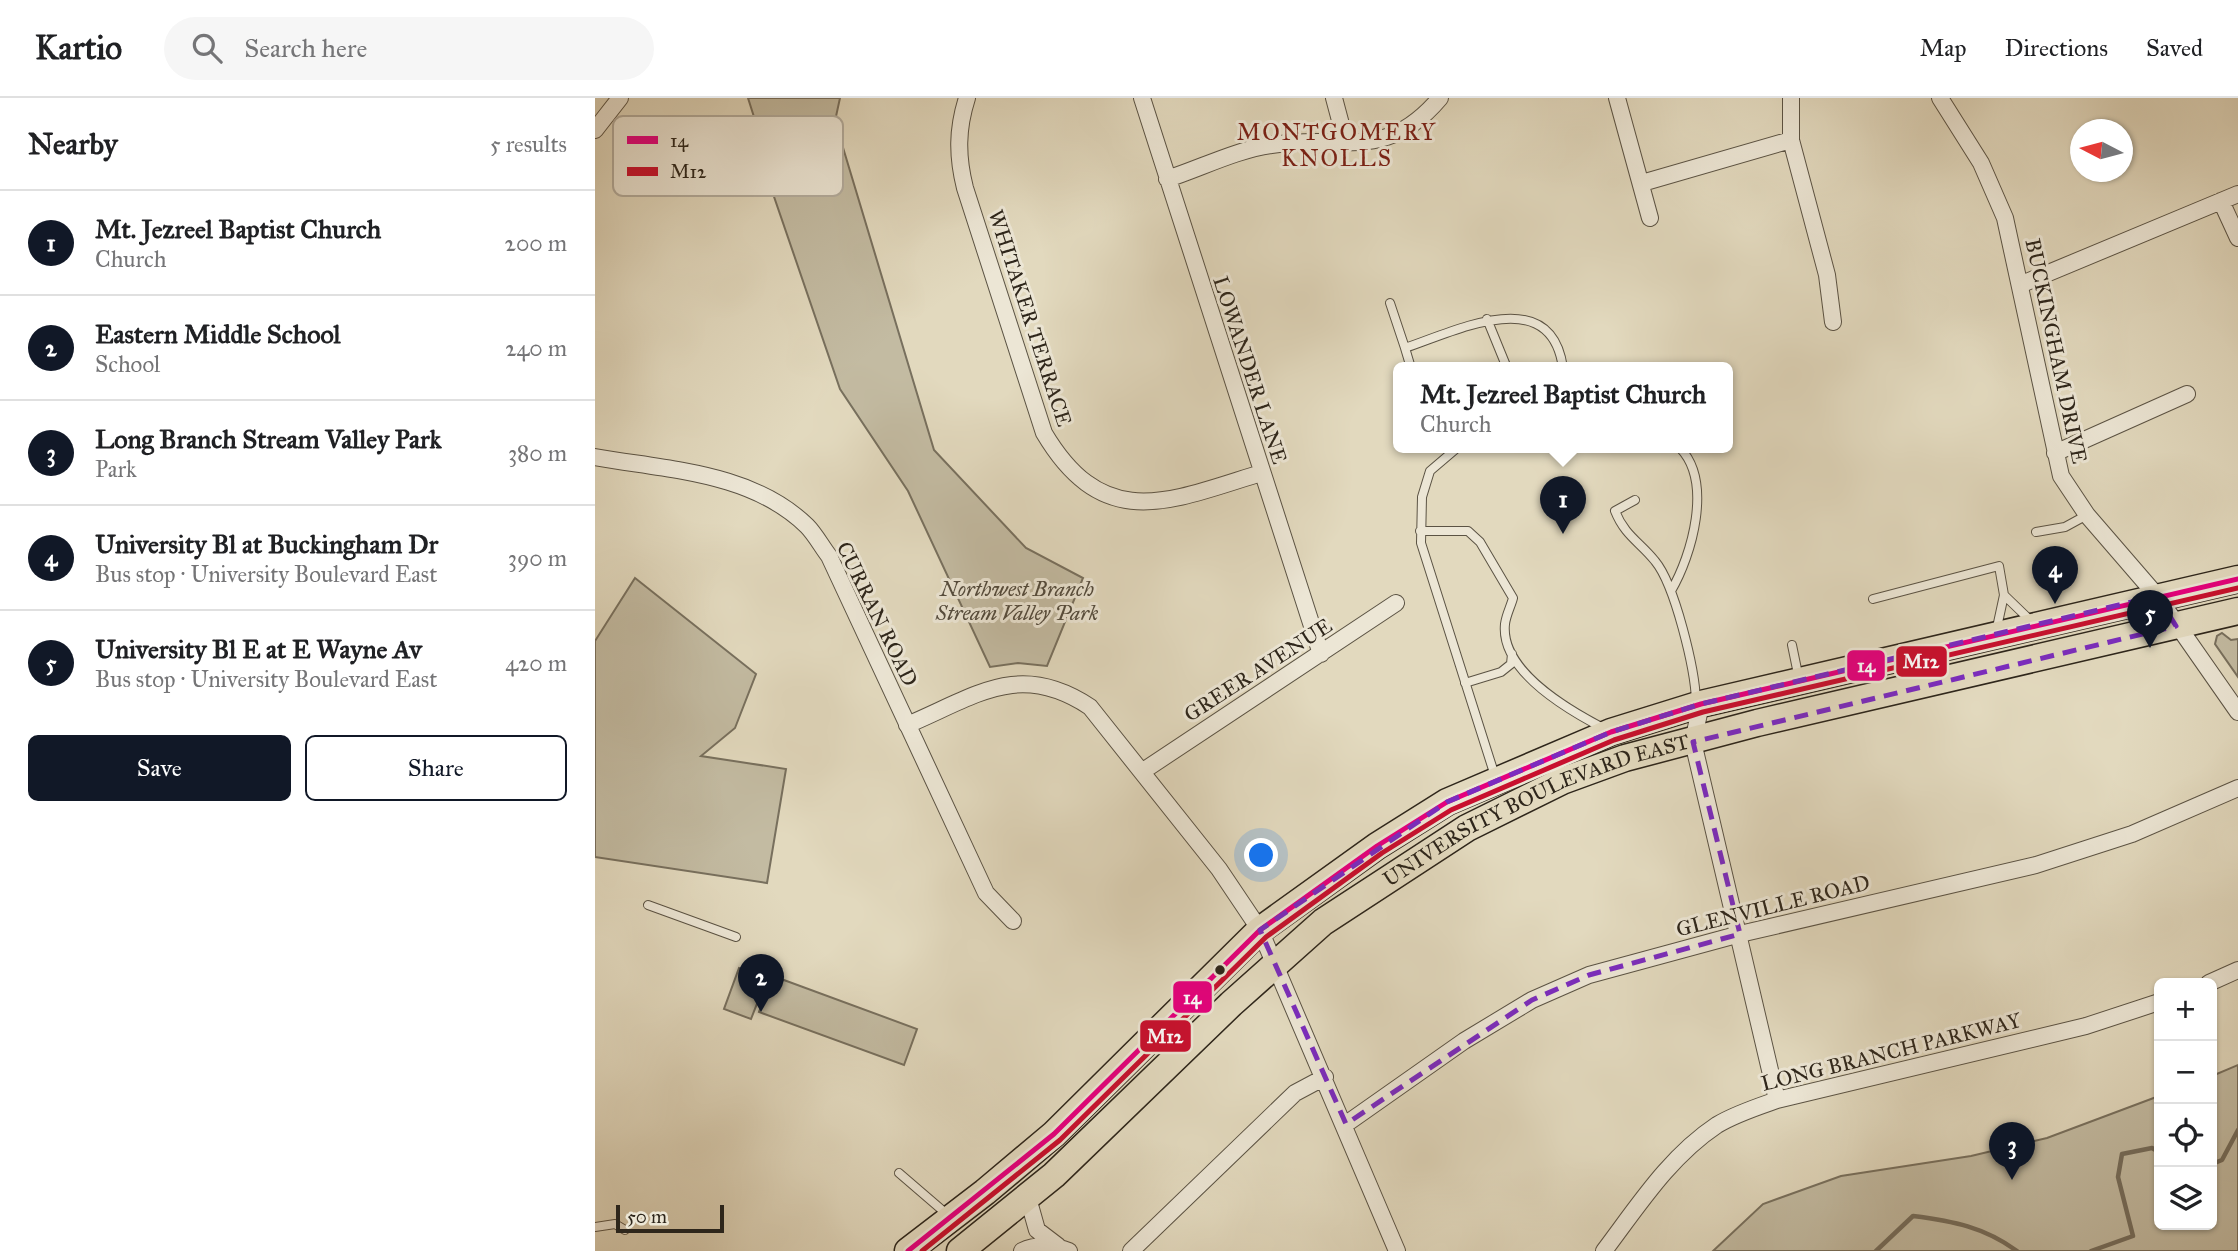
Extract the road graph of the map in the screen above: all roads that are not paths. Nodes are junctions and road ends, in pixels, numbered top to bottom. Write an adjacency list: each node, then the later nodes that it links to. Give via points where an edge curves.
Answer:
1 (620, 98): 9 (street)
2 (967, 98): 31 (street, WHITAKER TERRACE, via 960,121 958,161 1044,433 1061,462 1094,489 1135,503 1166,502)
3 (1142, 98): 12 (street, LOWANDER LANE)
4 (1334, 98): 11 (street)
5 (1440, 98): 11 (street, via 1424,117 1388,139)
6 (1617, 98): 13 (street)
7 (1791, 98): 10 (street)
8 (1940, 98): 18 (street, BUCKINGHAM DRIVE, via 1981,163 2005,218)
9 (595, 130)
10 (1791, 141): 13 (street); 21 (street, via 1827,275)
11 (1346, 143): 12 (street, via 1268,145)
12 (1167, 179): 31 (street, LOWANDER LANE)
13 (1642, 183): 16 (street)
14 (2238, 194): 15 (street)
15 (2221, 201): 17 (street); 18 (street)
16 (1650, 218)
17 (2238, 238)
18 (2022, 284): 29 (street, BUCKINGHAM DRIVE)
19 (1389, 303): 22 (lane)
20 (1487, 320): 22 (lane); 24 (lane); 25 (lane, via 1506,316 1553,334)
21 (1833, 322)
22 (1405, 348): 23 (lane)
23 (1409, 362)
24 (1501, 362)
25 (1562, 362)
26 (2187, 394): 29 (street)
27 (1451, 453): 34 (lane, via 1430,471 1422,497)
28 (1686, 453): 37 (lane, via 1691,459 1697,501 1685,568)
29 (2055, 453): 33 (street, BUCKINGHAM DRIVE, via 2061,476)
30 (595, 457): 53 (street, CURRAN ROAD, via 745,486 808,527 829,556)
31 (1261, 473): 48 (street, LOWANDER LANE)
32 (1635, 500): 37 (lane, via 1615,511 1628,536 1656,561)
33 (2087, 514): 35 (lane, via 2066,527); 39 (street, BUCKINGHAM DRIVE)
34 (1420, 531): 47 (lane, via 1468,531 1480,542 1513,598 1505,625); 50 (lane)
35 (2036, 531)
36 (2238, 579): 39 (main road, UNIVERSITY BOULEVARD EAST)
37 (1671, 591): 51 (lane)
38 (2004, 594): 40 (lane, via 1999,566); 43 (lane); 45 (lane)
39 (2157, 596): 43 (main road, UNIVERSITY BOULEVARD EAST); 44 (street, BUCKINGHAM DRIVE)
40 (1873, 599)
41 (1396, 603): 48 (street, GREER AVENUE)
42 (2238, 611): 44 (main road, UNIVERSITY BOULEVARD EAST)
43 (2035, 625): 45 (main road, UNIVERSITY BOULEVARD EAST)
44 (2176, 625): 52 (street, BUCKINGHAM DRIVE); 55 (main road, UNIVERSITY BOULEVARD EAST)
45 (1995, 635): 49 (main road, UNIVERSITY BOULEVARD EAST)
46 (1792, 645): 49 (lane)
47 (1512, 653): 50 (lane, via 1511,664 1501,672); 54 (lane, via 1522,670 1552,696)
48 (1321, 654): 56 (street, GREER AVENUE)
49 (1799, 682): 51 (main road, UNIVERSITY BOULEVARD EAST)
50 (1465, 684): 57 (lane)
51 (1698, 705): 54 (main road, UNIVERSITY BOULEVARD EAST); 55 (street)
52 (2238, 712)
53 (907, 725): 56 (street, via 1000,686 1040,685 1064,690 1090,707); 60 (street, CURRAN ROAD, via 986,893)
54 (1611, 732): 57 (main road, UNIVERSITY BOULEVARD EAST)
55 (1693, 742): 62 (street); 64 (main road, UNIVERSITY BOULEVARD EAST, via 1625,758 1562,781 1467,828 1323,922)
56 (1143, 771): 61 (street)
57 (1496, 779): 61 (main road, UNIVERSITY BOULEVARD EAST, via 1447,802 1377,846)
58 (2238, 788): 62 (street, GLENVILLE ROAD, via 2133,834 2036,865)
59 (648, 905): 63 (lane)
60 (1013, 921)
61 (1260, 930): 64 (street); 73 (main road, UNIVERSITY BOULEVARD EAST, via 1054,1133)
62 (1740, 934): 69 (street); 70 (street, GLENVILLE ROAD, via 1590,975 1532,999)
63 (736, 937)
64 (1275, 964): 68 (street); 72 (main road, UNIVERSITY BOULEVARD EAST)
65 (2238, 970): 66 (street)
66 (2217, 979)
67 (2154, 1004): 69 (street, LONG BRANCH PARKWAY, via 2086,1026)
68 (1325, 1077): 70 (street); 80 (street, via 1295,1093)
69 (1777, 1100): 82 (street, LONG BRANCH PARKWAY, via 1718,1125 1687,1149 1663,1172)
70 (1346, 1124): 81 (street)
71 (899, 1172): 73 (lane)
72 (1028, 1198): 76 (main road, UNIVERSITY BOULEVARD EAST); 77 (street, via 1037,1230)
73 (951, 1218): 76 (street); 78 (main road, UNIVERSITY BOULEVARD EAST)
74 (595, 1227): 75 (lane, via 615,1224)
75 (625, 1230)
76 (971, 1248)
77 (1064, 1248): 79 (street)
78 (908, 1251)
79 (1022, 1251)
80 (1131, 1251)
81 (1397, 1251)
82 (1604, 1251)

